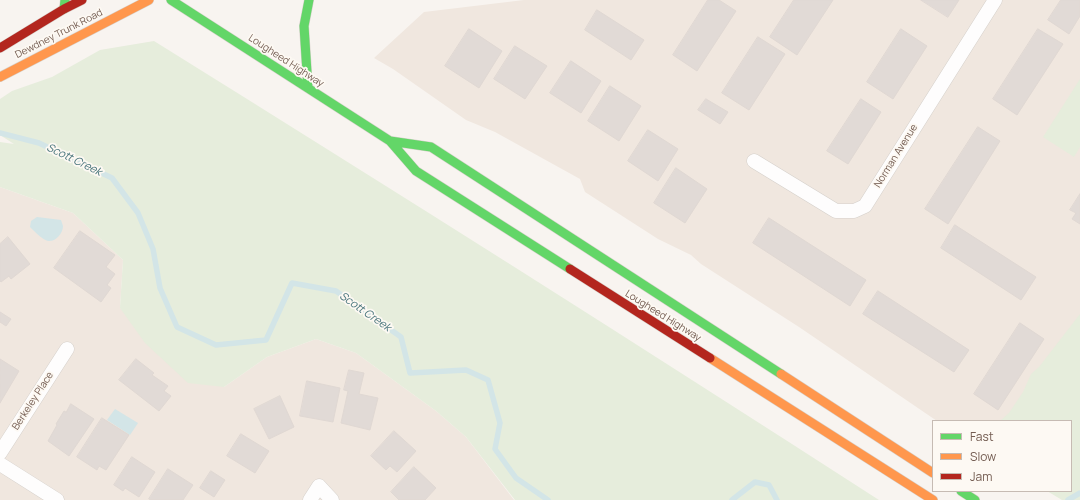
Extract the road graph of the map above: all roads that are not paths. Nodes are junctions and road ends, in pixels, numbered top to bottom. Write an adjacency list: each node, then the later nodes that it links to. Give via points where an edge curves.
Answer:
1 (82, 0): 6 (main road, Dewdney Trunk Road)
2 (149, 0): 8 (main road, Dewdney Trunk Road)
3 (170, 0): 9 (main road, Lougheed Highway)
4 (309, 0): 9 (main road, via 304,26)
5 (995, 0): 11 (street, Norman Avenue, via 865,206 854,211 836,211)
6 (64, 4): 7 (main road, Dewdney Trunk Road)
7 (0, 48)
8 (0, 77)
9 (308, 88): 10 (main road, Lougheed Highway)
10 (390, 141): 15 (main road, Lougheed Highway, via 431,147); 20 (main road, Lougheed Highway, via 416,171)
11 (754, 161)
12 (67, 349): 13 (street, Berkeley Place)
13 (0, 453)
14 (0, 464): 17 (street)
15 (932, 472)
16 (963, 492): 21 (main road)
17 (57, 500)
18 (310, 500): 19 (street, via 319,486)
19 (332, 500)
20 (933, 500)
21 (975, 500)

